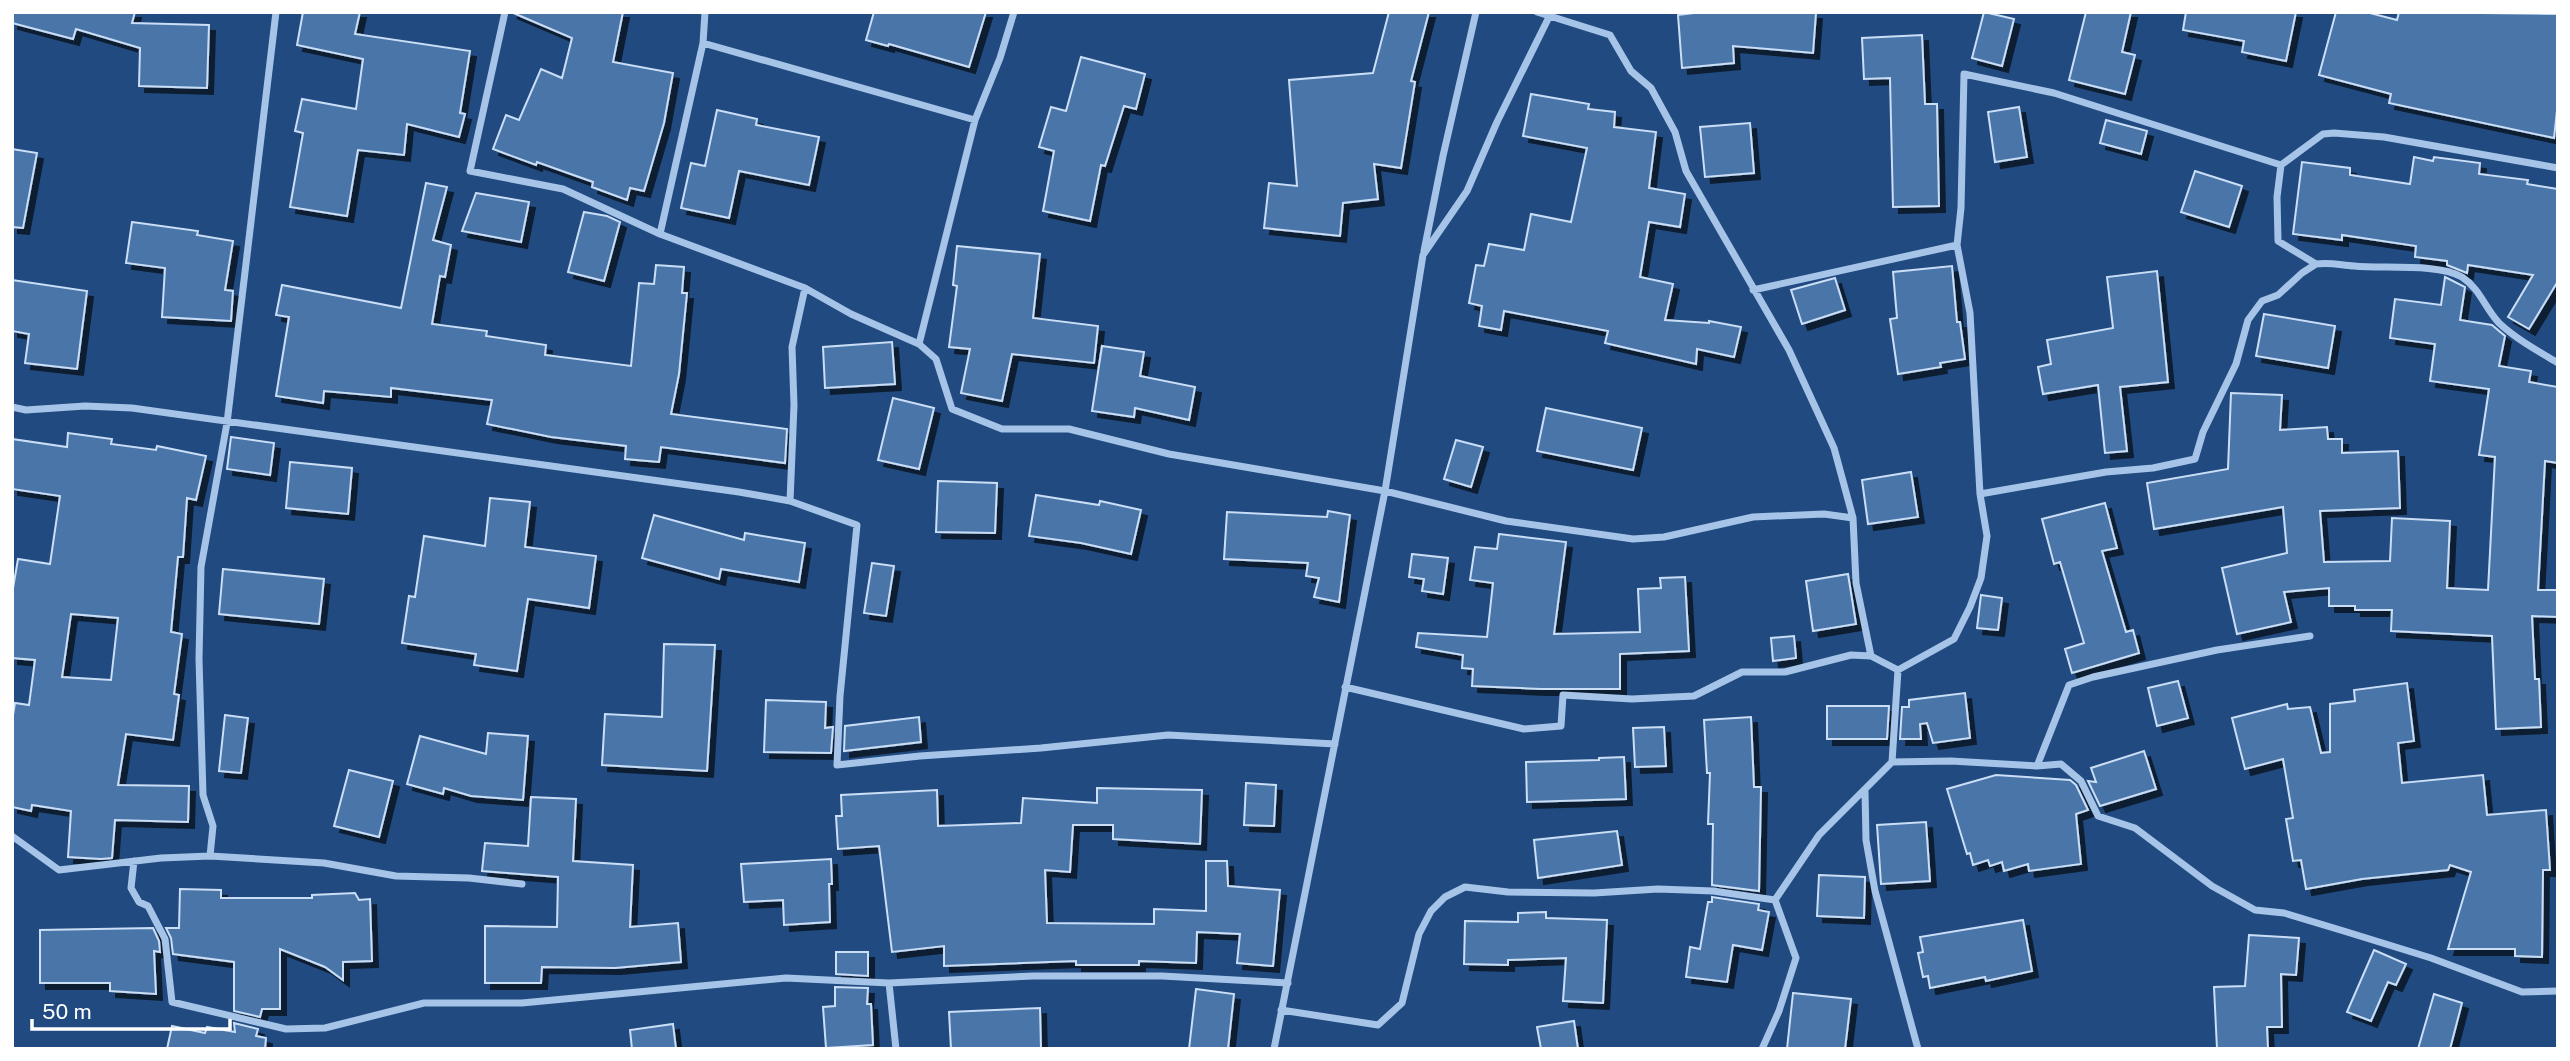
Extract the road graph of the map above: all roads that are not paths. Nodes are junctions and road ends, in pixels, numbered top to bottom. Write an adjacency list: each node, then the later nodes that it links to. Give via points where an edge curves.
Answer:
1 (276, 12): 21 (street)
2 (505, 12): 12 (street, via 470,171 564,190)
3 (705, 12): 8 (street)
4 (1014, 12): 9 (street)
5 (1476, 12): 14 (street)
6 (1536, 12): 7 (street)
7 (1550, 15): 14 (street, via 1467,191); 17 (street, via 1610,35 1630,71 1651,88 1675,132 1686,171)
8 (703, 43): 9 (street); 12 (street)
9 (975, 120): 18 (street)
10 (2281, 165): 11 (street, via 2323,134 2334,133); 13 (street, via 2054,93 1964,74); 15 (street, via 2278,241)
11 (2558, 168)
12 (660, 233): 16 (street)
13 (1957, 245): 17 (street); 23 (street, via 1970,313)
14 (1423, 256): 22 (street)
15 (2316, 264): 19 (street, via 2431,270 2460,276 2479,291 2498,322); 23 (street, via 2278,295 2262,301 2248,320 2236,364 2195,459)
16 (805, 288): 18 (street); 24 (street, via 792,347)
17 (1753, 290): 25 (street, via 1810,390 1834,448)
18 (919, 344): 22 (street, via 936,359 952,409 1002,429 1069,429 1170,453)
19 (2558, 363)
20 (12, 407): 21 (street, via 132,408)
21 (227, 423): 24 (street); 35 (street, via 201,567 203,795 213,826)
22 (1385, 491): 25 (street, via 1506,521 1633,538 1664,537 1753,517 1824,514); 29 (street)
23 (1980, 494): 28 (street, via 1987,536 1981,578 1970,607 1954,639)
24 (790, 501): 30 (street, via 857,525 837,765 1168,735)
25 (1853, 518): 27 (street, via 1856,583)
26 (2309, 636): 32 (street, via 2217,650 2069,685)
27 (1871, 656): 28 (street); 29 (street, via 1852,655 1785,673 1742,672 1694,696 1563,695 1561,726 1524,729)
28 (1898, 670): 31 (street)
29 (1345, 687): 30 (street)
30 (1335, 744): 40 (street)
31 (1892, 762): 32 (street); 33 (street)
32 (2037, 766): 41 (street, via 2061,764 2081,780 2098,816 2135,828 2212,886 2255,910 2284,913 2359,935 2522,992)
33 (1865, 791): 38 (street, via 1819,835); 46 (street, via 1866,840 1875,891)
34 (12, 836): 36 (street, via 59,870)
35 (210, 856): 36 (street); 37 (street)
36 (134, 861): 39 (street, via 131,888 139,902 148,906 165,939 172,1002 286,1028 325,1028 424,1003 522,1003 786,978)
37 (522, 884)
38 (1775, 900): 42 (street, via 1713,891 1508,892 1465,887 1444,897 1431,911 1419,934 1402,1003 1378,1026); 45 (street, via 1796,958)
39 (889, 983): 40 (street, via 1032,976); 43 (street)
40 (1288, 983): 42 (street)
41 (2558, 991)
42 (1281, 1010): 44 (street)
43 (896, 1049)
44 (1274, 1049)
45 (1762, 1049)
46 (1918, 1049)

